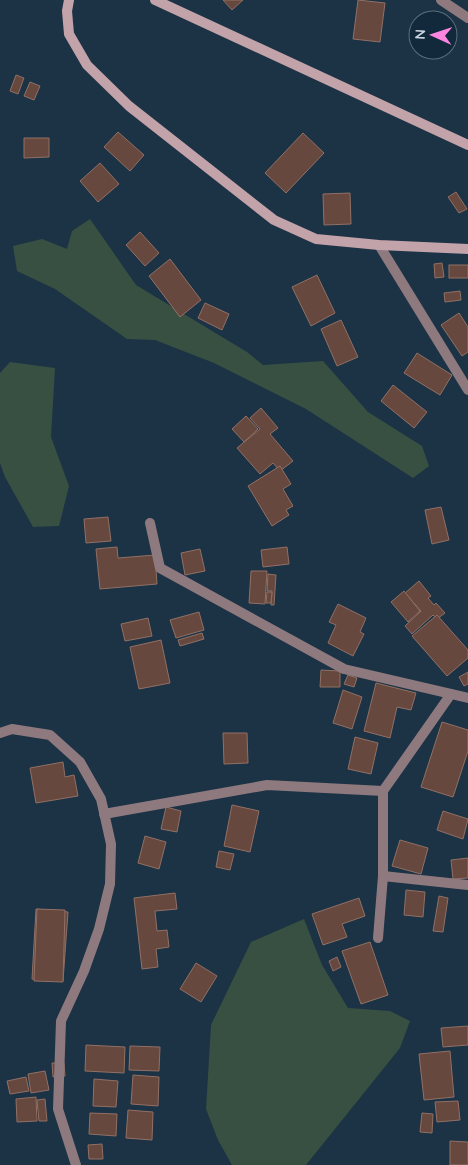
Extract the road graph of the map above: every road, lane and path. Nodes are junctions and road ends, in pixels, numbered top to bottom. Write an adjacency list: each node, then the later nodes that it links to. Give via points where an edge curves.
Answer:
1 (69, 0): 6 (street, via 69,34 87,65 129,106 274,220 316,239)
2 (155, 0): 5 (street)
3 (441, 0): 4 (street)
4 (468, 18)
5 (468, 146)
6 (379, 246): 7 (street); 8 (street)
7 (468, 249)
8 (468, 390)
9 (150, 523): 10 (street, via 160,568 344,669)
10 (451, 694): 11 (street); 13 (street)
11 (468, 698)
12 (0, 732): 14 (street, via 12,729 50,735 80,762 100,799)
13 (384, 791): 14 (street, via 267,785); 15 (street)
14 (104, 814): 18 (street, via 110,844 110,884 84,971 61,1020 58,1109)
15 (383, 876): 16 (street); 17 (street)
16 (468, 885)
17 (378, 938)
18 (76, 1165)

